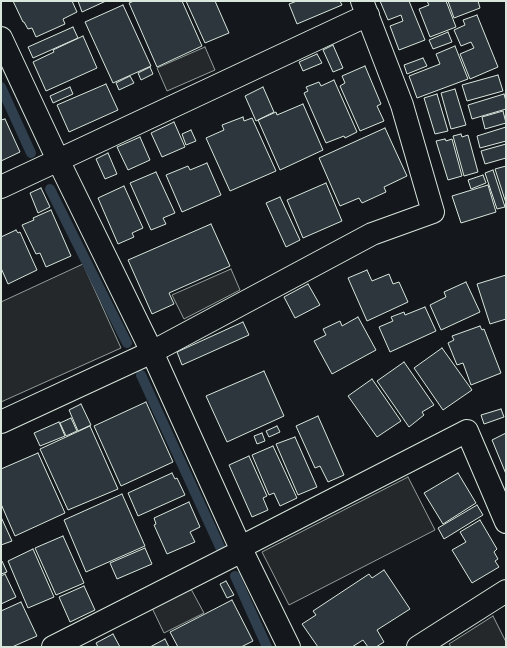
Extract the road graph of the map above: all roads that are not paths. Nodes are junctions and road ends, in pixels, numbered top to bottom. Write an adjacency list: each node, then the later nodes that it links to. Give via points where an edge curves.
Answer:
1 (365, 8): 3 (street); 5 (street, via 402,105 433,212 372,234)
2 (1, 38): 3 (street)
3 (58, 160): 4 (street); 5 (street)
4 (1, 186)
5 (152, 352): 6 (street); 8 (street)
6 (1, 422)
7 (506, 522): 8 (street, via 467,431)
8 (241, 549): 10 (street); 11 (street)
9 (506, 591): 12 (street)
10 (53, 647)
11 (289, 647)
12 (418, 647)

